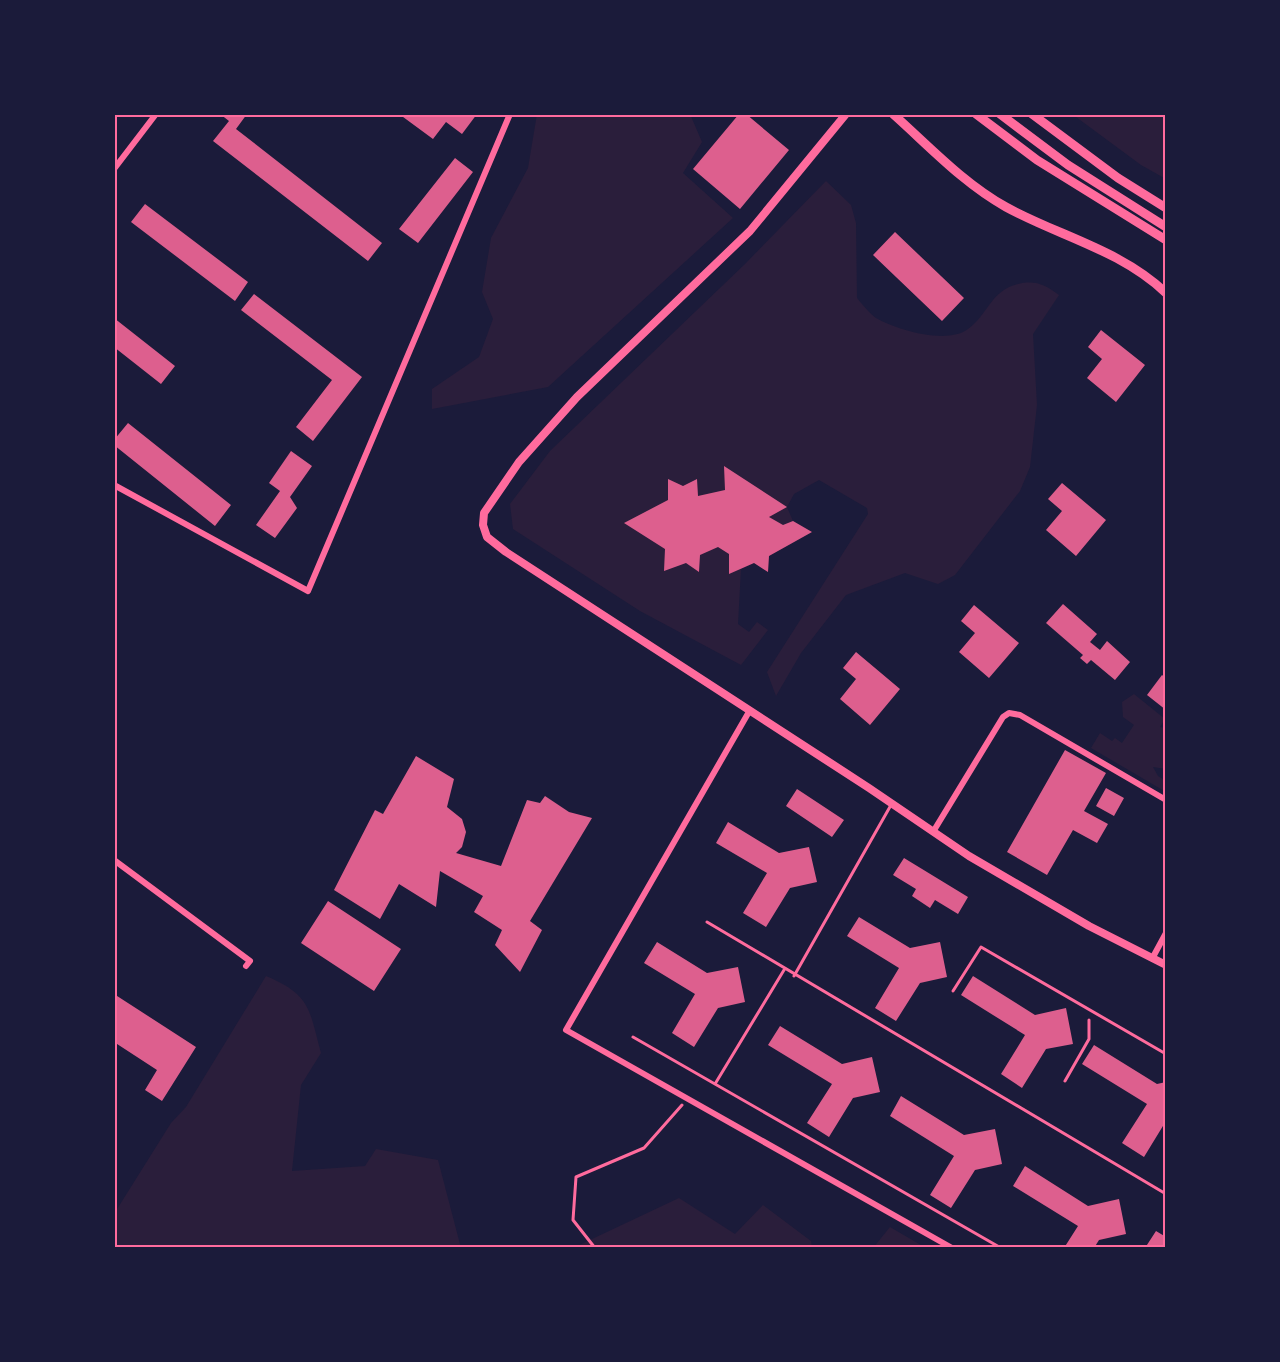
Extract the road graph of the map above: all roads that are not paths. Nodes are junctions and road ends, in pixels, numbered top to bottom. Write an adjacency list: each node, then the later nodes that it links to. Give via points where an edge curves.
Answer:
1 (156, 114): 8 (street)
2 (510, 114): 13 (street, via 308,591)
3 (846, 114): 14 (street, via 750,231 578,397 519,462 484,513 487,537 506,552)
4 (893, 114): 12 (main road, via 991,198 1131,264)
5 (976, 114): 11 (main road, via 1037,160)
6 (1000, 114): 10 (main road, via 1068,165)
7 (1032, 114): 9 (main road, via 1118,178)
8 (114, 169)
9 (1166, 208)
10 (1166, 227)
11 (1166, 240)
12 (1166, 293)
13 (114, 485)
14 (750, 710): 16 (street); 31 (street, via 566,1030)
15 (1166, 800): 17 (street, via 1020,715 1009,713)
16 (892, 803): 17 (street); 25 (lane)
17 (933, 832): 21 (street, via 1089,926)
18 (114, 860): 23 (street, via 250,961)
19 (707, 922): 24 (lane)
20 (1166, 933): 21 (street)
21 (1153, 957): 22 (street)
22 (1166, 965)
23 (246, 966)
24 (784, 970): 25 (lane); 29 (lane)
25 (794, 976): 30 (lane)
26 (953, 991): 28 (lane, via 981,947)
27 (633, 1037): 29 (lane)
28 (1166, 1054)
29 (715, 1084): 32 (lane)
30 (1166, 1194)
31 (952, 1248)
32 (1001, 1248)

